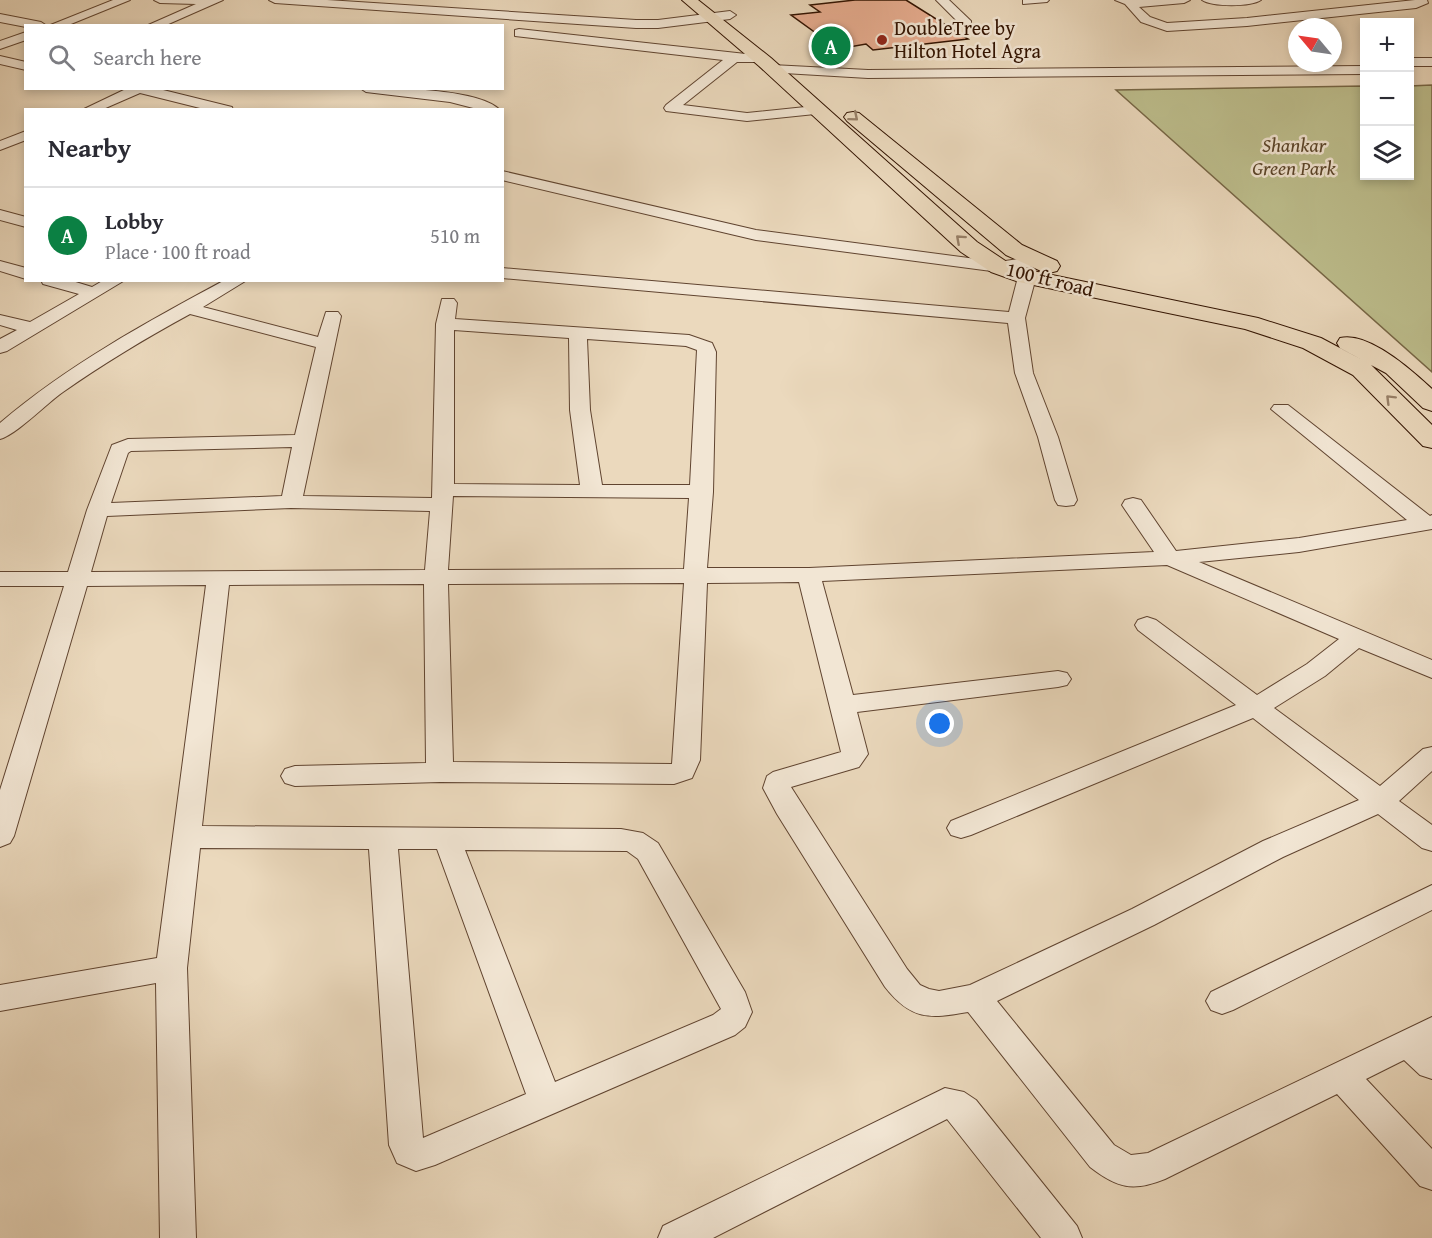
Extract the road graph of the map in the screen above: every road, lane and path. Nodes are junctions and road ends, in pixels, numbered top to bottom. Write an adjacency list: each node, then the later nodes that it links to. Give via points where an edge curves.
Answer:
1 (124, 0): 21 (street)
2 (160, 0): 11 (street)
3 (275, 0): 12 (street)
4 (689, 0): 16 (main road, 100 ft road)
5 (942, 0): 24 (street)
6 (1043, 0): 14 (street)
7 (1184, 0): 15 (street)
8 (1208, 0): 9 (street)
9 (1255, 0)
10 (1421, 0): 15 (street, via 1422,3 1405,6 1167,27 1154,25)
11 (215, 1): 22 (street)
12 (327, 2): 13 (street)
13 (347, 2): 17 (street); 19 (street)
14 (1027, 2)
15 (1125, 2)
16 (717, 11): 19 (street); 35 (main road, 100 ft road); 35 (main road, 100 ft road)
17 (480, 15): 19 (street, via 636,24); 23 (street)
18 (0, 18): 20 (street)
19 (677, 20)
20 (31, 24)
21 (59, 24)
22 (161, 24)
23 (466, 24)
24 (967, 24)
25 (505, 33): 28 (street)
26 (24, 37): 27 (street)
27 (0, 45)
28 (734, 58): 35 (street); 47 (street, via 671,108 747,117)
29 (0, 60): 36 (street)
30 (1414, 62): 31 (street)
31 (1432, 62)
32 (1288, 63): 35 (street)
33 (1342, 63): 34 (street)
34 (1360, 63)
35 (777, 65): 37 (street, via 892,74); 47 (main road, 100 ft road); 55 (main road, 100 ft road, one-way to 55, via 1014,250)
36 (24, 66)
37 (1360, 70)
38 (1414, 70): 39 (street)
39 (1432, 70)
40 (135, 90): 44 (street)
41 (399, 90): 43 (street)
42 (161, 91): 45 (street)
43 (416, 91): 46 (street)
44 (93, 108)
45 (219, 108)
46 (488, 108)
47 (815, 110): 54 (main road, 100 ft road, one-way to 47, via 969,247)
48 (24, 136): 49 (street)
49 (0, 146)
50 (504, 175): 54 (street, via 756,236)
51 (0, 215): 52 (street)
52 (24, 221)
53 (0, 266): 56 (street)
54 (999, 267): 55 (main road, 100 ft road)
55 (1031, 269): 65 (street); 72 (main road, 100 ft road, via 1067,272 1270,313 1333,334 1395,368); 75 (main road, 100 ft road, one-way to 55, via 1362,370 1312,343 1250,323)
56 (24, 273)
57 (504, 273): 65 (street)
58 (56, 282): 61 (street)
59 (113, 282): 61 (street)
60 (235, 282): 63 (street)
61 (93, 293): 68 (street)
62 (448, 303): 67 (street)
63 (188, 308): 70 (street); 74 (street, via 68,381)
64 (332, 316): 70 (street)
65 (1016, 318): 80 (street, via 1024,373)
66 (0, 320): 68 (street)
67 (445, 324): 69 (street); 79 (street)
68 (32, 328): 71 (street)
69 (578, 334): 77 (street, via 580,410); 78 (street, via 689,341 705,347)
70 (325, 344): 76 (street)
71 (0, 347)
72 (1432, 403)
73 (1281, 409): 84 (street)
74 (0, 432)
75 (1432, 440)
76 (304, 441): 81 (street); 83 (street, via 125,446 119,449)
77 (592, 491): 78 (street); 79 (street)
78 (702, 492): 87 (street)
79 (443, 498): 81 (street); 91 (street)
80 (1066, 500)
81 (291, 502): 83 (street)
82 (1133, 505): 85 (street)
83 (98, 510): 89 (street)
84 (1428, 523): 85 (street, via 1299,545)
85 (1170, 558): 86 (street); 93 (street)
86 (809, 575): 87 (street); 96 (street)
87 (694, 576): 91 (street); 99 (street, via 687,760 682,771)
88 (0, 579): 89 (street)
89 (77, 579): 90 (street); 103 (street)
90 (218, 579): 91 (street); 104 (street)
91 (436, 579): 99 (street)
92 (1147, 625): 97 (street)
93 (1358, 637): 94 (street); 97 (street, via 1316,670)
94 (1432, 669)
95 (1058, 680): 96 (street)
96 (844, 705): 110 (street, via 854,758 783,779 777,788 909,994 939,1004)
97 (1257, 707): 101 (street); 102 (street)
98 (1432, 756): 101 (street)
99 (440, 772): 100 (street)
100 (295, 776)
101 (1380, 802): 107 (street); 110 (street, via 1273,849 1143,917)
102 (961, 828)
103 (0, 836)
104 (188, 837): 105 (street); 109 (street)
105 (383, 839): 106 (street); 115 (street, via 409,1152 423,1154)
106 (447, 839): 115 (street); 115 (street, via 621,840 642,846 738,1009 736,1016 724,1025)
107 (1432, 840)
108 (1432, 897): 112 (street)
109 (171, 968): 111 (street); 117 (street)
110 (975, 997): 114 (street, via 1102,1156 1133,1173 1153,1168)
111 (0, 998)
112 (1222, 1001)
113 (1424, 1046): 114 (street)
114 (1342, 1076): 116 (street)
115 (545, 1101)
116 (1432, 1174)
117 (178, 1238)
118 (676, 1238): 119 (street, via 952,1102 964,1110)
119 (1064, 1238)

